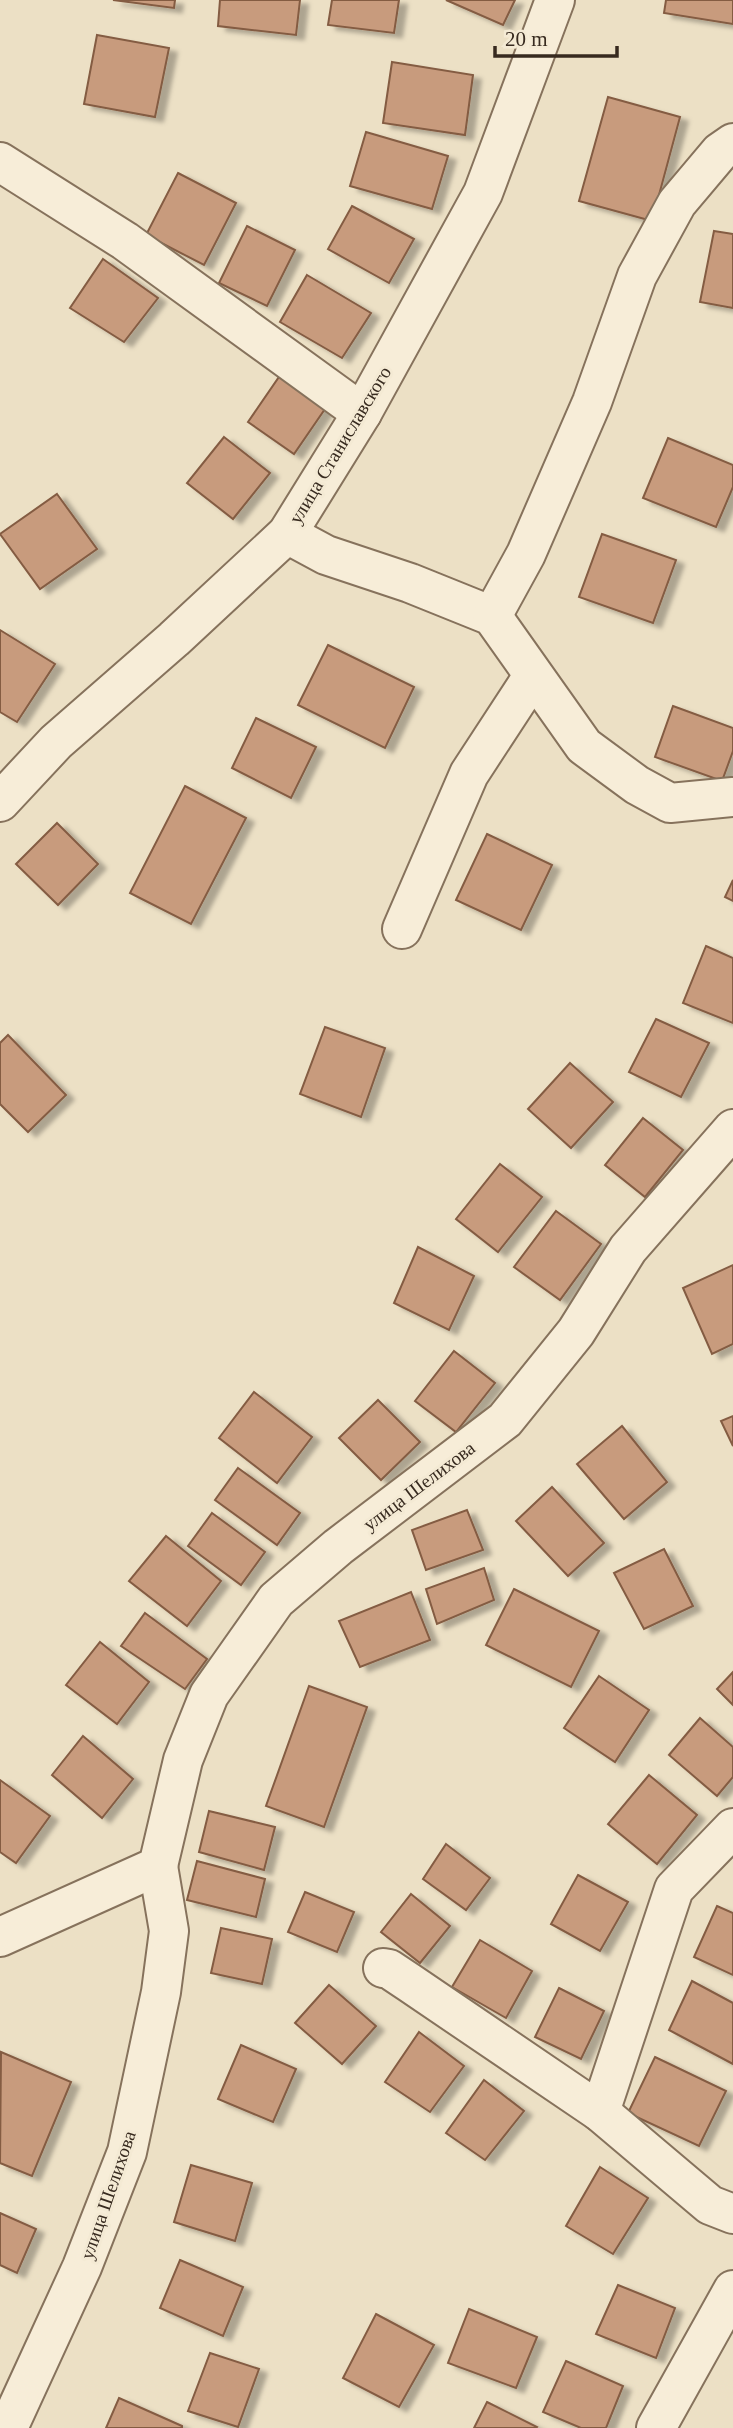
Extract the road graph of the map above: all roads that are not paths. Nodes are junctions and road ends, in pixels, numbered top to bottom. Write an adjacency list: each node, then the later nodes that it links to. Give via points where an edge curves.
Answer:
1 (555, 0): 4 (street, улица Станиславского, via 483,193)
2 (733, 143): 6 (street, via 677,204 637,276 592,402 526,554)
3 (0, 162): 4 (street, via 125,241)
4 (362, 413): 5 (street, улица Станиславского)
5 (287, 534): 6 (street, via 326,555); 9 (street, улица Станиславского, via 56,742)
6 (492, 616): 7 (street)
7 (533, 676): 8 (street, via 584,746 637,785 670,803); 10 (street, via 469,774)
8 (733, 796)
9 (0, 802)
10 (402, 929)
11 (733, 1129): 13 (street, улица Шелихова, via 628,1250 576,1332 505,1420 276,1600 209,1695 183,1760)
12 (733, 1828): 16 (street, via 674,1889)
13 (158, 1866): 14 (street); 19 (street, улица Шелихова, via 169,1931 161,1992 127,2152 82,2267)
14 (0, 1937)
15 (383, 1968): 16 (street)
16 (600, 2112): 17 (street, via 710,2205)
17 (733, 2214)
18 (733, 2291): 20 (street)
19 (8, 2428)
20 (656, 2428)

